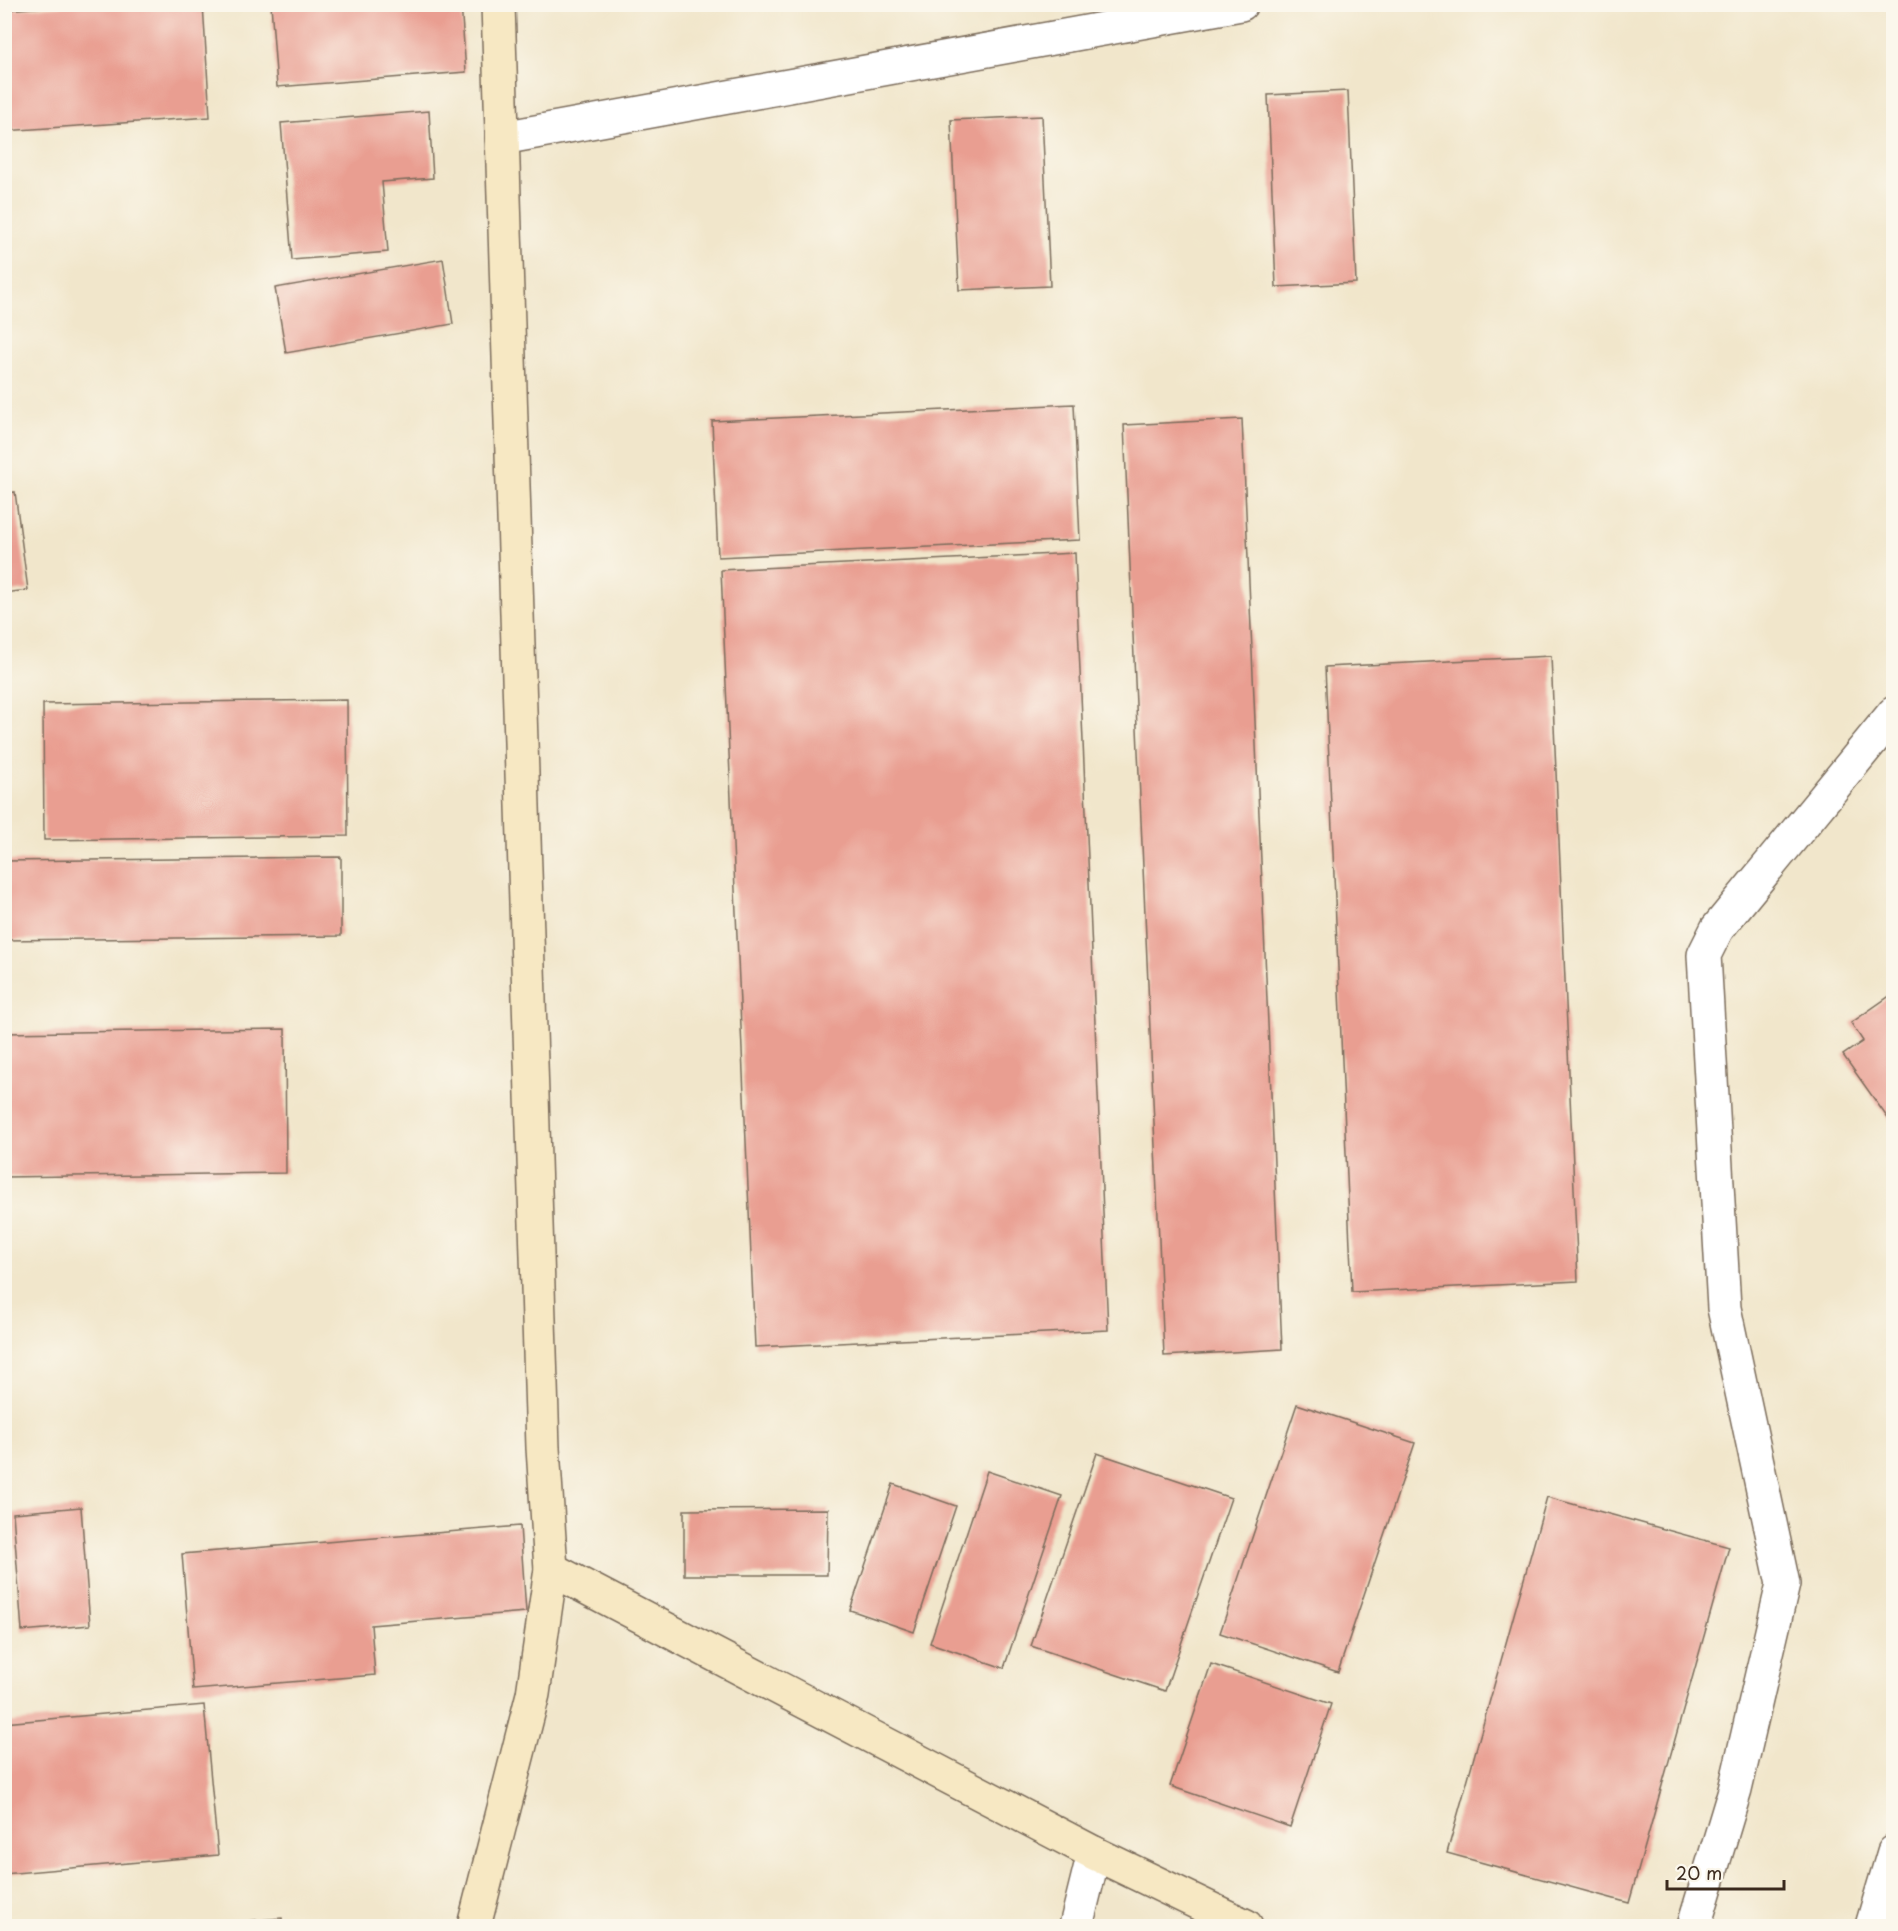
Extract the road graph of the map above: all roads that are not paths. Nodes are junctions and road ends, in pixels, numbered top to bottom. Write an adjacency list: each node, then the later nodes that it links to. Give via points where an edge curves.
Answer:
1 (498, 4): 3 (street)
2 (1241, 4): 3 (street)
3 (502, 138): 5 (street, via 543,1448)
4 (1893, 712): 11 (street, via 1717,929 1704,955 1724,1308 1783,1584 1735,1790)
5 (551, 1569): 7 (street); 8 (street, via 533,1694)
6 (1893, 1852): 12 (street)
7 (1094, 1853): 9 (street); 10 (street)
8 (474, 1926)
9 (1076, 1926)
10 (1246, 1926)
11 (1694, 1926)
12 (1872, 1926)

